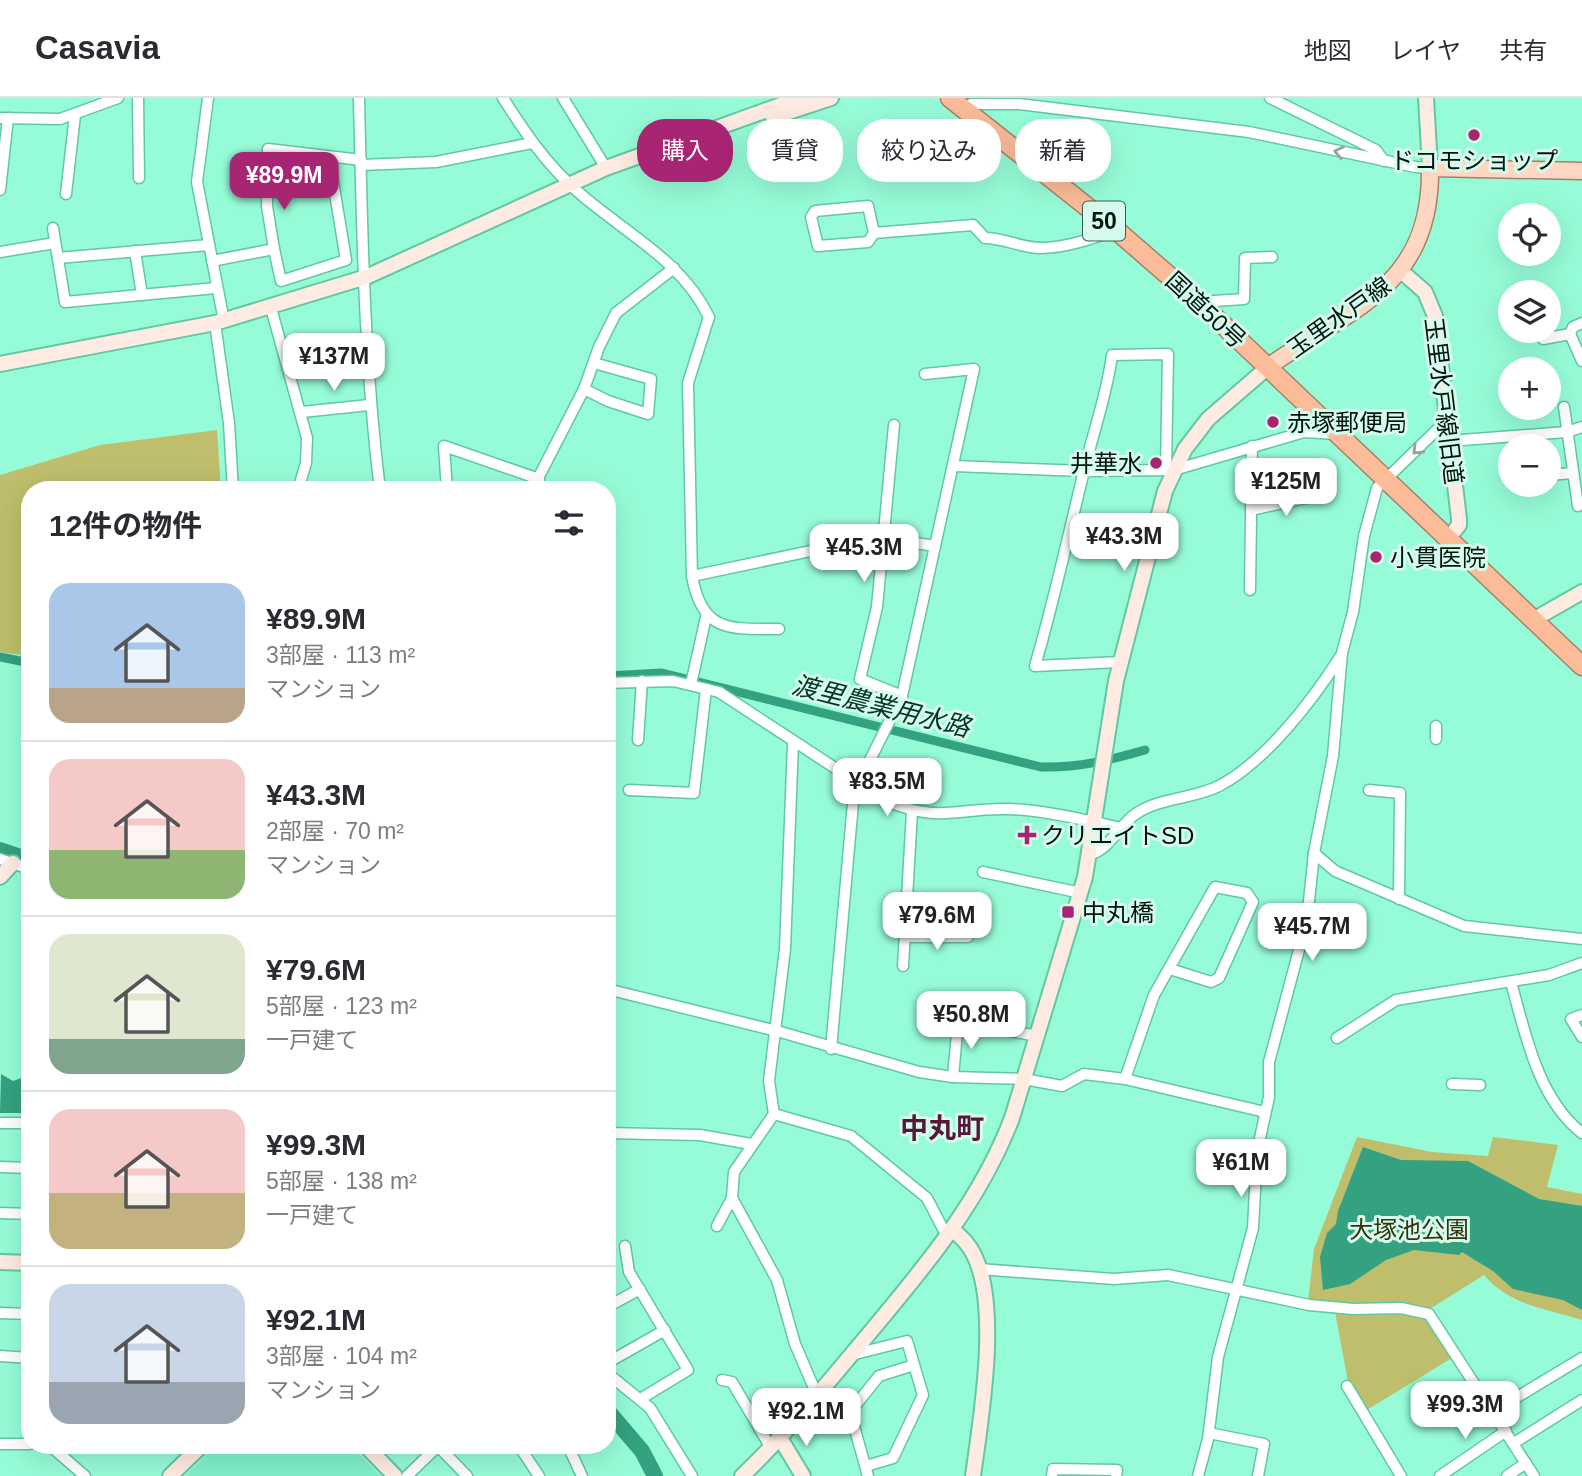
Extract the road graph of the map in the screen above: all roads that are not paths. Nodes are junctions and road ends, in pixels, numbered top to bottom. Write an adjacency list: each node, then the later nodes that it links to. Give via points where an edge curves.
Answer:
1 (118, 98): 13 (street)
2 (138, 98): 23 (street)
3 (208, 98): 31 (street, via 197,182)
4 (359, 98): 19 (street)
5 (503, 98): 16 (street)
6 (563, 98): 20 (street)
7 (800, 98): 15 (street)
8 (831, 98): 15 (street, via 780,116)
9 (950, 98): 12 (highway, 国道50号 / 50)
10 (1270, 98): 18 (street, via 1376,150)
11 (1426, 98): 21 (street)
12 (965, 111): 18 (street, one-way to 12, via 1248,132 1020,104 971,104); 28 (highway, 国道50号 / 50)
13 (75, 115): 14 (street); 26 (street)
14 (4, 118): 25 (street)
15 (749, 118): 20 (street)
16 (532, 143): 19 (street, via 436,162); 24 (street)
17 (329, 157): 19 (street); 32 (street, via 268,149 267,206); 32 (street, via 346,260 281,281)
18 (1384, 161): 21 (street)
19 (361, 162): 40 (street)
20 (606, 168): 24 (street)
21 (1430, 168): 22 (main road); 39 (main road, 玉里水戸線, via 1422,231)
22 (1582, 171)
23 (139, 178)
24 (569, 184): 38 (street); 40 (street)
25 (0, 190)
26 (66, 194)
27 (53, 228): 30 (street)
28 (1115, 229): 29 (street, via 1039,248 985,238 973,225); 43 (highway, 国道50号 / 50)
29 (874, 233): 29 (street, via 868,242 818,246 811,217 816,211 868,206)
30 (55, 243): 34 (street); 36 (street)
31 (209, 244): 33 (street); 37 (street)
32 (274, 249): 37 (street)
33 (135, 251): 36 (street); 42 (street)
34 (0, 252)
35 (1272, 257): 43 (street, via 1245,258 1244,299)
36 (58, 258): 42 (street, via 65,302)
37 (212, 261): 41 (street)
38 (674, 268): 50 (street, via 616,313); 82 (street, via 709,317 688,383)
39 (1401, 271): 52 (main road, 玉里水戸線, via 1372,299); 58 (street, 玉里水戸線旧道, via 1425,292 1435,316)
40 (366, 276): 44 (street); 55 (street)
41 (216, 288): 42 (street); 45 (street)
42 (142, 295)
43 (1199, 302): 52 (highway, 国道50号 / 50)
44 (271, 307): 45 (street); 57 (street)
45 (219, 322): 51 (street); 72 (street)
46 (1582, 323): 47 (street)
47 (1570, 334): 48 (street); 49 (street)
48 (1561, 336)
49 (1582, 360)
50 (594, 363): 54 (street); 54 (street, via 651,379 648,414)
51 (0, 364)
52 (1268, 367): 62 (highway, 国道50号 / 50); 66 (street, via 1208,419)
53 (925, 374): 65 (street, via 974,369)
54 (584, 389): 70 (street)
55 (369, 405): 57 (street); 74 (street)
56 (1564, 407): 61 (street)
57 (302, 412): 73 (street, via 308,449)
58 (1447, 420): 63 (street, 玉里水戸線旧道); 71 (street, one-way to 71)
59 (894, 425): 79 (street)
60 (1582, 427): 61 (street)
61 (1567, 432): 63 (street); 68 (street)
62 (1338, 434): 64 (street, via 1304,432); 71 (highway, 国道50号 / 50)
63 (1449, 441): 80 (street, 玉里水戸線旧道, via 1459,519)
64 (1252, 446): 66 (street); 78 (street)
65 (954, 466): 67 (street); 81 (street)
66 (1170, 470): 67 (street); 67 (street, via 1168,354 1112,355 1109,383); 89 (street)
67 (1084, 471): 89 (street, via 1035,666)
68 (1573, 473): 69 (street); 77 (street)
69 (1561, 474)
70 (540, 479): 75 (street, via 444,446)
71 (1386, 480): 80 (highway, 国道50号 / 50); 88 (street, via 1377,488 1364,536)
72 (232, 481)
73 (300, 481)
74 (379, 481)
75 (446, 481)
76 (1315, 496): 78 (street)
77 (1578, 506)
78 (1251, 510): 83 (street)
79 (884, 538): 81 (street); 82 (street); 95 (street, via 877,607 860,679)
80 (1448, 539): 86 (highway, 50)
81 (935, 546): 95 (street)
82 (692, 576): 85 (street, via 696,600)
83 (1250, 590)
84 (1582, 592): 86 (street)
85 (706, 617): 87 (street, via 730,628); 92 (street)
86 (1533, 620): 90 (highway, 50)
87 (779, 629)
88 (1342, 653): 105 (street, via 1305,708 1234,776 1196,795 1148,807); 106 (street, via 1332,756)
89 (1120, 662): 104 (street)
90 (1582, 666)
91 (642, 681): 92 (street); 93 (street); 98 (street)
92 (691, 681): 94 (street)
93 (616, 682)
94 (706, 689): 99 (street, via 727,696); 101 (street, via 694,793)
95 (902, 696): 100 (street)
96 (1436, 726): 97 (street)
97 (1436, 738)
98 (638, 740)
99 (793, 743): 100 (street); 122 (street, via 788,908)
100 (859, 782): 103 (street); 126 (street, via 850,821)
101 (629, 790)
102 (1369, 790): 112 (street, via 1400,793)
103 (912, 812): 104 (street, via 952,815 1007,809); 113 (street)
104 (1093, 823): 105 (street); 107 (street)
105 (1121, 828): 107 (street, via 1102,849)
106 (1314, 853): 112 (street, via 1335,871); 132 (street, via 1303,936 1269,1062)
107 (1089, 855): 111 (street)
108 (6, 861): 110 (street)
109 (983, 872): 111 (street)
110 (0, 877)
111 (1081, 893): 123 (street)
112 (1399, 899): 115 (street, via 1464,926)
113 (906, 936): 114 (street); 117 (street)
114 (968, 937)
115 (1582, 939)
116 (1582, 963): 119 (street)
117 (903, 966)
118 (1170, 969): 118 (street, via 1215,887 1247,893 1253,902 1219,978 1211,982); 129 (street, via 1154,995)
119 (1511, 982): 125 (street, via 1396,1000); 137 (street, via 1536,1066 1567,1122)
120 (616, 991): 122 (street)
121 (1582, 1015): 124 (street, via 1571,1019)
122 (777, 1031): 126 (street); 133 (street, via 769,1081)
123 (1038, 1036): 127 (street, via 958,1022); 128 (street)
124 (1582, 1037)
125 (1338, 1038)
126 (831, 1049): 127 (street)
127 (953, 1077): 128 (street)
128 (1024, 1079): 129 (street, via 1062,1086 1084,1074); 145 (street, via 999,1150)
129 (1125, 1079): 132 (street)
130 (1452, 1084): 131 (street)
131 (1480, 1085)
132 (1265, 1112): 151 (street, via 1257,1152 1253,1228)
133 (774, 1114): 138 (street); 145 (street, via 851,1136 928,1198 943,1229)
134 (0, 1123): 135 (street)
135 (21, 1123)
136 (616, 1133): 138 (street, via 700,1135)
137 (1582, 1133)
138 (751, 1144): 141 (street, via 731,1179)
139 (0, 1167): 140 (street)
140 (21, 1168)
141 (732, 1198): 144 (street); 165 (street, via 777,1280 795,1344)
142 (0, 1213): 143 (street)
143 (21, 1214)
144 (717, 1226)
145 (951, 1232): 149 (street, via 969,1246); 156 (street)
146 (625, 1246): 150 (street, via 628,1272)
147 (0, 1262): 148 (street)
148 (21, 1263)
149 (979, 1269): 151 (street, via 1114,1279 1168,1275); 195 (street, via 987,1319)
150 (640, 1289): 152 (street); 155 (street)
151 (1237, 1292): 168 (street, via 1309,1305 1401,1308 1429,1314); 171 (street, via 1218,1357)
152 (616, 1302)
153 (0, 1313): 154 (street)
154 (21, 1314)
155 (664, 1330): 159 (street); 166 (street, via 688,1370)
156 (851, 1354): 161 (street, via 907,1341); 165 (street)
157 (0, 1356): 158 (street)
158 (21, 1357)
159 (616, 1358)
160 (1582, 1358): 168 (street)
161 (914, 1365): 169 (street, via 879,1376); 184 (street, via 923,1395 893,1458)
162 (616, 1379): 166 (street)
163 (722, 1380): 172 (street, via 732,1382)
164 (1347, 1386): 200 (street)
165 (821, 1391): 169 (street); 172 (street)
166 (642, 1398): 192 (street)
167 (1582, 1400): 173 (street)
168 (1493, 1411): 170 (street)
169 (850, 1412): 184 (street)
170 (1506, 1431): 173 (street); 201 (street)
171 (1209, 1433): 198 (street); 199 (street, via 1264,1444)
172 (775, 1443): 193 (street); 194 (street)
173 (1514, 1443): 183 (street)
174 (0, 1444): 175 (street)
175 (21, 1444)
176 (60, 1454): 185 (street)
177 (193, 1454): 186 (street)
178 (374, 1454): 187 (street)
179 (430, 1454): 188 (street)
180 (446, 1454): 189 (street)
181 (524, 1454): 190 (street)
182 (572, 1454): 191 (street)
183 (1526, 1463): 202 (street); 203 (street)
184 (867, 1471)
185 (85, 1476)
186 (170, 1476)
187 (395, 1476)
188 (407, 1476)
189 (467, 1476)
190 (539, 1476)
191 (582, 1476)
192 (692, 1476)
193 (742, 1476)
194 (803, 1476)
195 (973, 1476)
196 (1052, 1476): 197 (street, via 1054,1469 1117,1470)
197 (1116, 1476)
198 (1198, 1476)
199 (1258, 1476)
200 (1401, 1476)
201 (1440, 1476)
202 (1507, 1476)
203 (1534, 1476)

